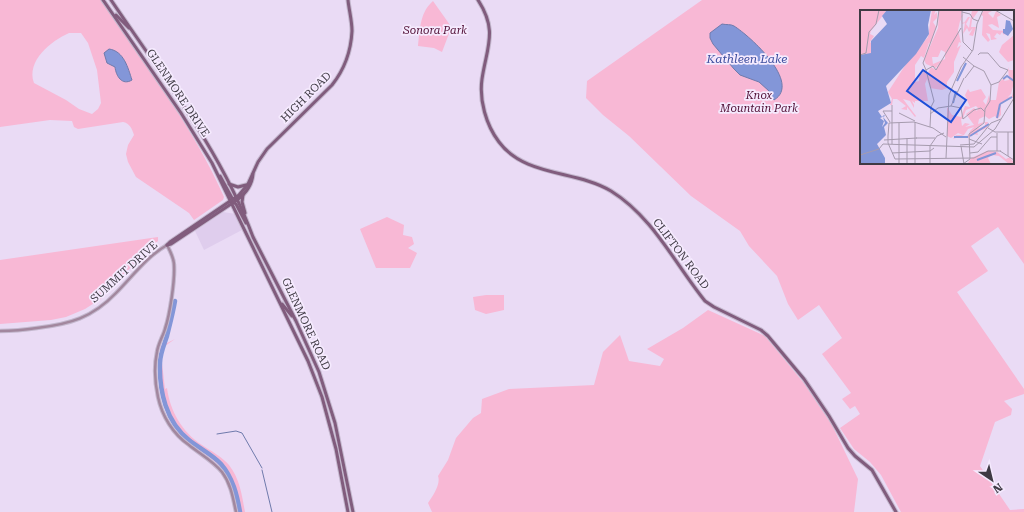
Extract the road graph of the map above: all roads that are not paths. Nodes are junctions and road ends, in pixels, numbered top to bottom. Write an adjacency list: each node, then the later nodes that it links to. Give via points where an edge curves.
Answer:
1 (103, 0): 5 (main road, GLENMORE DRIVE)
2 (111, 0): 6 (main road, GLENMORE DRIVE)
3 (348, 0): 8 (main road, HIGH ROAD, via 352,30 347,60 340,75 267,149)
4 (478, 0): 25 (main road, CLIFTON ROAD, via 487,15 490,41 482,80 484,111 500,144 523,163 595,183 624,200 657,234 705,301 768,336 829,416 848,448 872,470)
5 (106, 4): 6 (main road); 7 (main road, GLENMORE DRIVE, via 182,113)
6 (130, 28): 9 (main road, GLENMORE DRIVE, via 197,126)
7 (212, 163): 12 (main road, GLENMORE DRIVE); 13 (main road)
8 (253, 174): 10 (main road, HIGH ROAD); 11 (main road, HIGH ROAD)
9 (229, 183): 10 (main road, via 238,187); 13 (main road, GLENMORE DRIVE)
10 (248, 184): 13 (main road, HIGH ROAD)
11 (243, 195): 13 (main road, HIGH ROAD); 16 (main road)
12 (227, 196): 13 (main road, GLENMORE DRIVE); 14 (main road)
13 (233, 201): 14 (main road, SUMMIT DRIVE); 15 (main road, GLENMORE ROAD); 16 (main road, GLENMORE ROAD); 17 (main road)
14 (222, 209): 15 (main road); 18 (main road, SUMMIT DRIVE)
15 (236, 214): 19 (main road, GLENMORE ROAD)
16 (245, 217): 17 (main road, GLENMORE ROAD)
17 (253, 237): 20 (main road, GLENMORE ROAD)
18 (167, 245): 21 (street, SUMMIT DRIVE, via 138,268 116,293 77,320 14,332); 22 (street, via 174,263 174,274 168,318 155,366 160,406 173,430 222,473 232,493)
19 (276, 296): 20 (main road); 23 (main road, GLENMORE ROAD, via 308,361 322,397 336,449)
20 (294, 318): 24 (main road, GLENMORE ROAD, via 314,358 327,394 341,448)
21 (0, 331)
22 (236, 512)
23 (348, 512)
24 (353, 512)
25 (896, 512)

